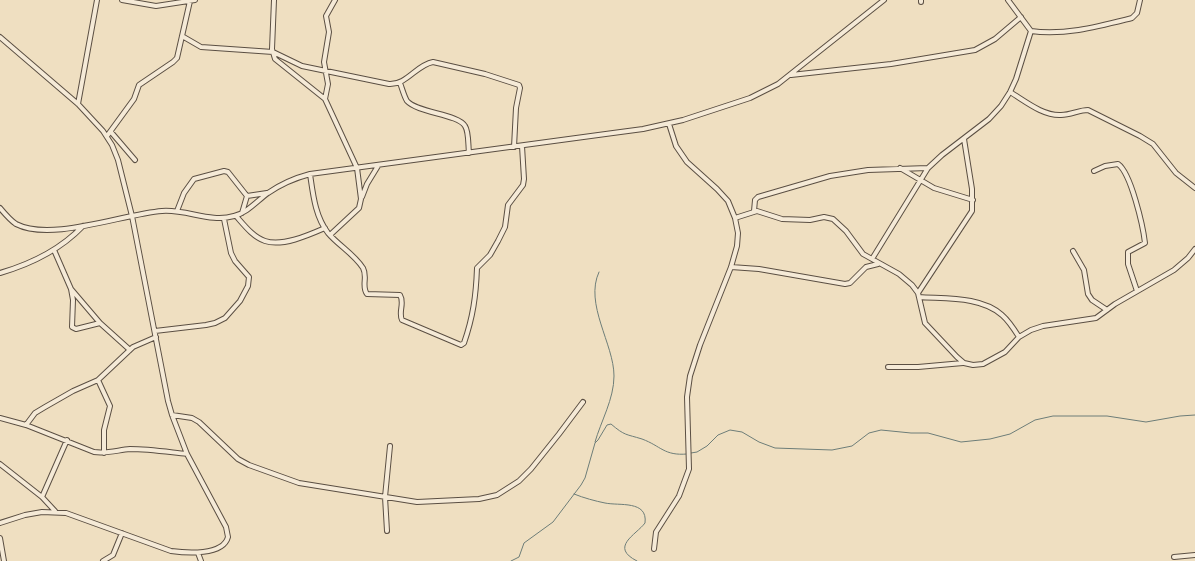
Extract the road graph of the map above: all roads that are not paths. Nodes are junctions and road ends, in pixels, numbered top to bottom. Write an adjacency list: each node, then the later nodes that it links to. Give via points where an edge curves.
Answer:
1 (98, 0): 21 (street)
2 (122, 0): 10 (street)
3 (195, 0): 9 (street)
4 (274, 0): 15 (street)
5 (335, 0): 16 (street, via 326,16 329,32)
6 (884, 0): 17 (street)
7 (1008, 0): 11 (street)
8 (1140, 0): 12 (street, via 1137,13 1132,18 1060,32)
9 (190, 1): 10 (street, via 156,6); 13 (street)
10 (139, 2)
11 (1021, 17): 12 (street); 17 (street, via 995,39 975,50 891,64)
12 (1031, 31): 19 (street)
13 (182, 36): 15 (street, via 201,47); 23 (street, via 173,62 139,85 134,99)
14 (0, 37): 21 (street)
15 (272, 52): 16 (street, via 292,62); 20 (street, via 281,65)
16 (325, 70): 18 (street, via 389,84); 20 (street, via 328,84)
17 (790, 75): 22 (street, via 750,98)
18 (400, 83): 27 (street, via 433,62 519,85); 28 (street, via 410,103 465,125)
19 (1010, 92): 25 (street, via 996,113); 37 (street, via 1044,112 1061,116 1088,110 1140,136 1153,144 1171,168)
20 (325, 99): 31 (street)
21 (78, 104): 24 (street)
22 (669, 124): 26 (street); 48 (street, via 676,146 687,162 723,195)
23 (110, 132): 24 (street); 29 (street)
24 (107, 136): 46 (street, via 118,160)
25 (964, 139): 33 (street); 41 (street)
26 (522, 146): 27 (street); 52 (street, via 523,185 508,205 505,227 498,241 477,268 470,326 461,345 402,320 400,295 367,294 362,267)
27 (514, 147): 28 (street)
28 (469, 153): 30 (street)
29 (134, 160)
30 (378, 166): 31 (street); 40 (street)
31 (357, 168): 35 (street); 40 (street)
32 (900, 168): 33 (street); 36 (street); 44 (street, via 830,176 765,194 755,200)
33 (928, 168): 36 (street)
34 (1094, 172): 63 (street, via 1118,164 1129,183 1145,243 1128,252 1128,264)
35 (310, 174): 38 (street); 51 (street, via 318,217)
36 (921, 181): 41 (street, via 940,191); 57 (street)
37 (1195, 188)
38 (269, 193): 39 (street); 45 (street)
39 (247, 196): 43 (street, via 232,174 224,171 194,179 184,193); 45 (street)
40 (361, 200): 52 (street, via 359,208)
41 (972, 200): 64 (street, via 970,217)
42 (0, 208): 50 (street, via 15,223 33,230)
43 (178, 211): 46 (street); 49 (street)
44 (754, 211): 48 (street); 56 (street, via 782,219 829,217 842,225)
45 (242, 213): 47 (street)
46 (132, 216): 50 (street); 67 (street)
47 (236, 216): 49 (street); 51 (street, via 256,237 267,242 294,240)
48 (736, 218): 59 (street, via 737,246)
49 (224, 219): 67 (street, via 231,253 249,277 240,301 225,318 215,323)
50 (83, 226): 54 (street)
51 (325, 228): 52 (street)
52 (330, 235)
53 (1195, 248): 63 (street, via 1174,270)
54 (54, 250): 61 (street); 62 (street)
55 (1073, 250): 65 (street, via 1084,270 1088,294)
56 (864, 254): 57 (street); 60 (street)
57 (872, 259): 58 (street)
58 (878, 264): 60 (street); 64 (street, via 899,274)
59 (731, 267): 60 (street, via 844,284 850,283); 90 (street, via 690,376 687,396 688,469 671,510 656,532)
60 (866, 267)
61 (0, 273)
62 (71, 289): 66 (street); 66 (street, via 72,327 76,329)
63 (1137, 290): 65 (street)
64 (918, 295): 69 (street, via 992,307 1008,320); 71 (street, via 925,324)
65 (1107, 310): 69 (street, via 1090,320 1043,326)
66 (100, 323): 70 (street)
67 (155, 331): 68 (street)
68 (156, 337): 70 (street); 75 (street)
69 (1018, 337): 71 (street, via 1005,352 983,364)
70 (130, 350): 73 (street)
71 (964, 363): 72 (street)
72 (888, 367)
73 (98, 380): 77 (street, via 44,407); 80 (street, via 110,406 104,430)
74 (583, 402): 83 (street, via 531,469 497,495 417,502)
75 (172, 415): 81 (street); 83 (street, via 199,422 238,459 273,475 314,486)
76 (0, 418): 77 (street)
77 (26, 425): 78 (street)
78 (67, 440): 80 (street); 84 (street)
79 (390, 446): 83 (street)
80 (104, 453): 81 (street, via 147,449)
81 (187, 454): 91 (street, via 228,532 223,546)
82 (0, 464): 84 (street)
83 (385, 497): 87 (street)
84 (42, 498): 85 (street)
85 (55, 511): 86 (street); 88 (street, via 76,515)
86 (0, 523)
87 (387, 531)
88 (122, 533): 91 (street, via 170,551); 95 (street, via 113,555)
89 (0, 538): 94 (street)
90 (654, 549)
91 (198, 553): 96 (street)
92 (1195, 554): 93 (street)
93 (1174, 557)
94 (4, 561)
95 (103, 561)
96 (201, 561)

